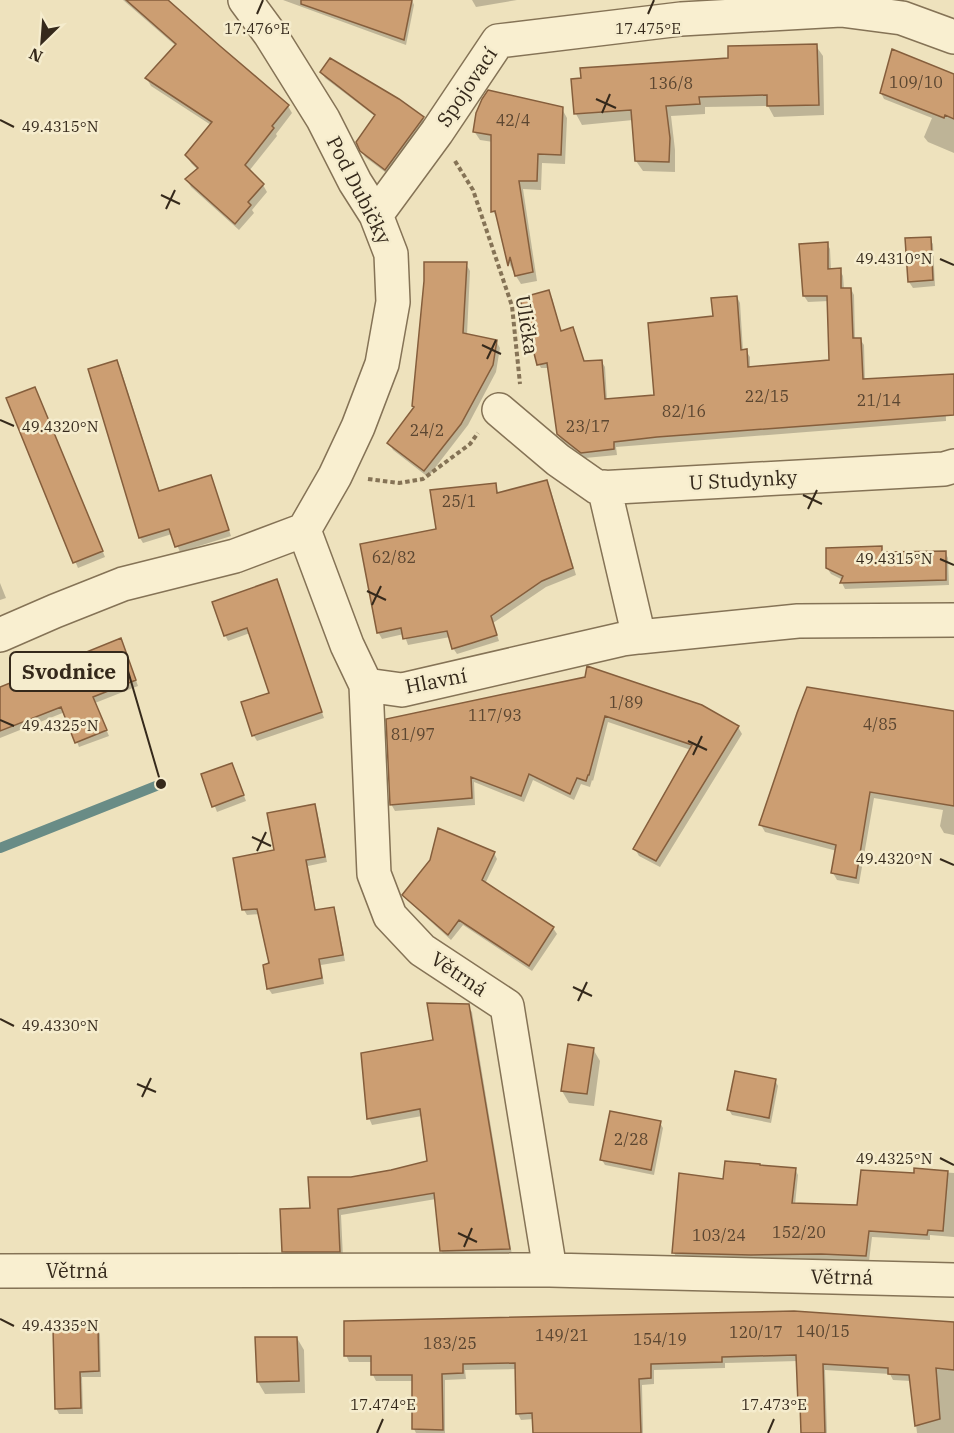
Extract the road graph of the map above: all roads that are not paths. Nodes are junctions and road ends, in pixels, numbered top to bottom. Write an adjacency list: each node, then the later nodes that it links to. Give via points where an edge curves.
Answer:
1 (245, 0): 3 (street, Pod Dubičky, via 323,119)
2 (954, 37): 3 (street, Spojovací, via 902,18 841,10 681,19 498,41)
3 (376, 215): 7 (street, Pod Dubičky, via 391,254 393,302 382,364 335,476)
4 (499, 410): 6 (street, U Studynky, via 558,460 598,488)
5 (954, 466): 6 (street, U Studynky)
6 (604, 487): 10 (street)
7 (304, 530): 9 (street, via 235,556 123,584); 11 (street)
8 (954, 620): 10 (street, Hlavní, via 798,621)
9 (0, 635)
10 (639, 637): 11 (street, Hlavní, via 402,690)
11 (366, 685): 12 (street, Větrná, via 374,874 390,915 422,950 507,1006)
12 (550, 1270): 13 (street, Větrná); 14 (street, Větrná)
13 (0, 1271)
14 (954, 1280)

